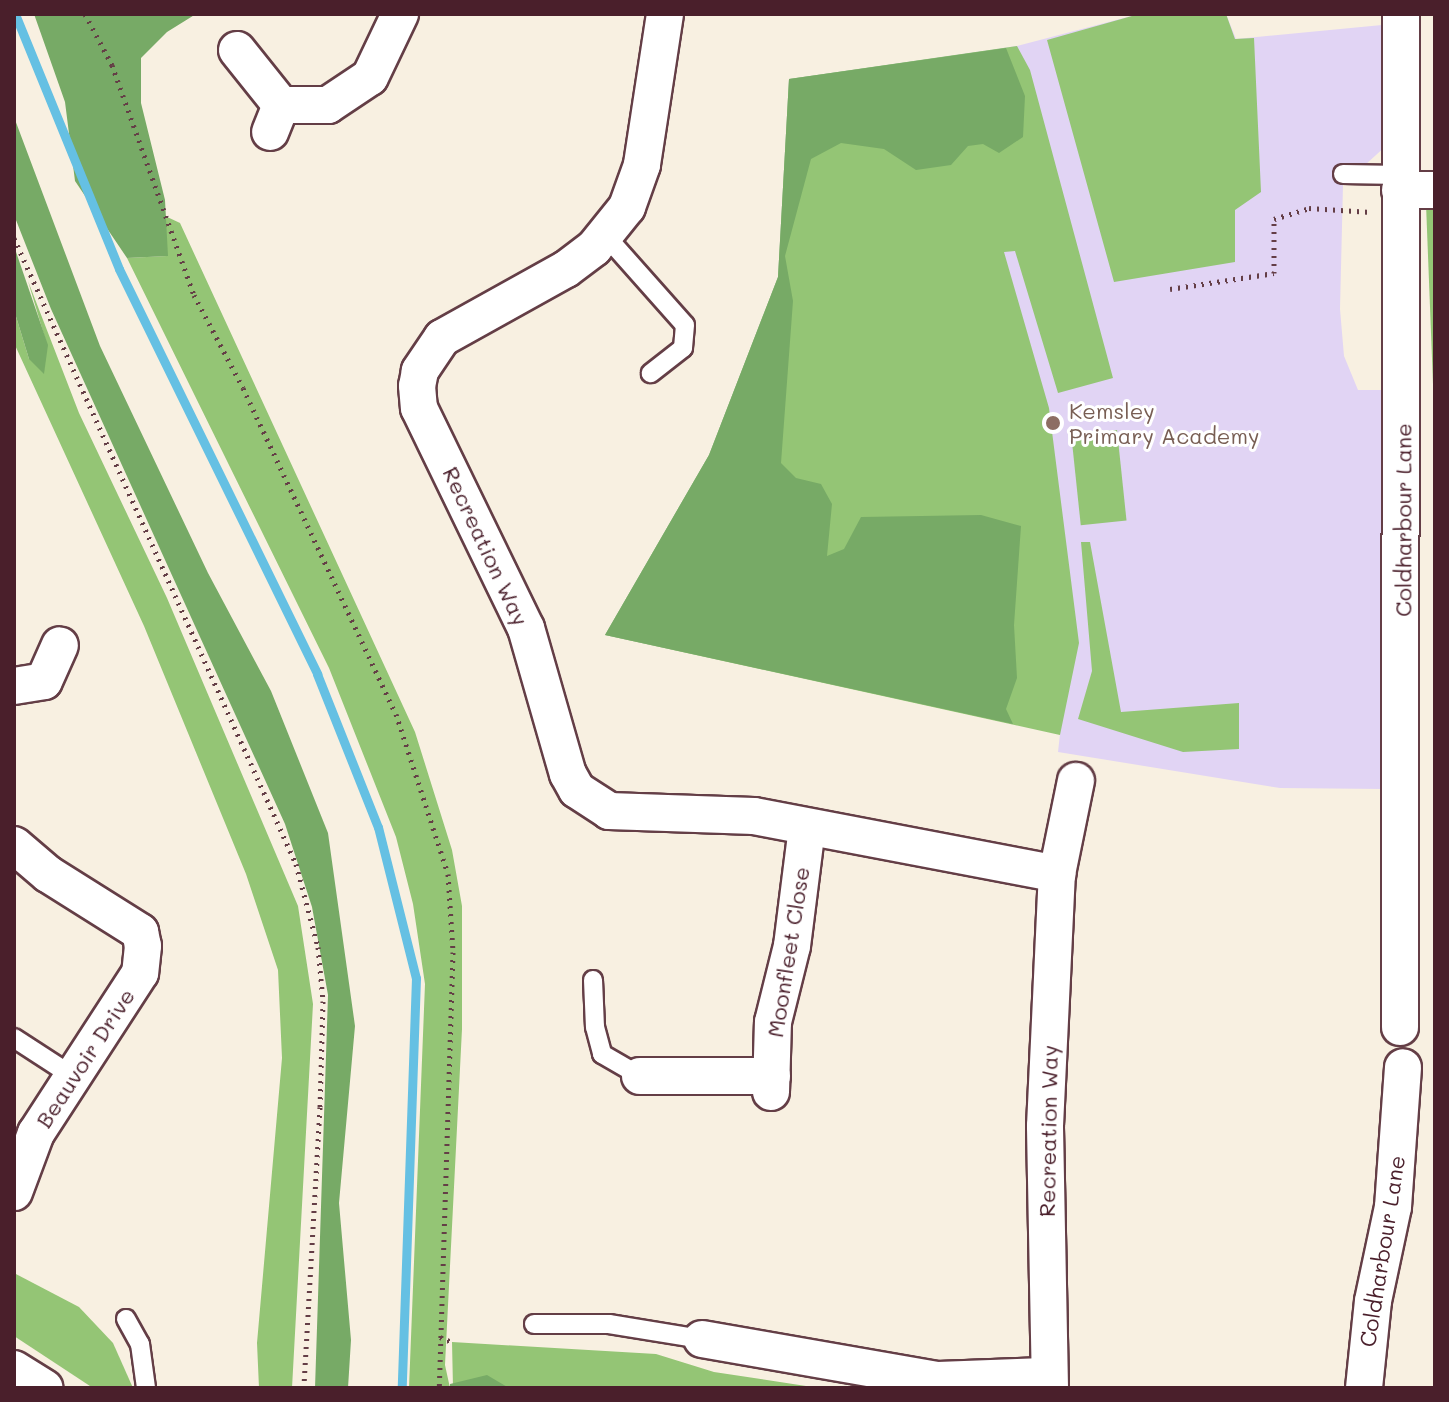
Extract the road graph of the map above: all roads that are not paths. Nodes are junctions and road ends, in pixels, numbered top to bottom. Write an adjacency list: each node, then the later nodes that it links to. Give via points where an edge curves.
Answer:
1 (400, 14): 4 (street, via 370,77 328,105 276,118)
2 (665, 14): 7 (street, Recreation Way, via 642,165 627,207)
3 (1401, 14): 6 (street, Coldharbour Lane)
4 (237, 50)
5 (1343, 174): 6 (lane)
6 (1409, 192): 9 (street, Coldharbour Lane)
7 (605, 235): 8 (lane, via 685,325 683,348); 13 (street, Recreation Way, via 566,269 442,338 420,371 419,408 526,628 577,790 609,811 754,816)
8 (651, 373)
9 (1420, 640): 17 (street, Coldharbour Lane)
10 (60, 645): 11 (street, via 44,681)
11 (14, 686)
12 (1076, 781): 15 (street, Recreation Way)
13 (807, 827): 15 (street, Recreation Way); 20 (street, Moonfleet Close, via 792,946 773,1022 771,1084)
14 (14, 845): 21 (street, Beauvoir Drive, via 48,874 140,932 140,973)
15 (1057, 874): 28 (street, Recreation Way, via 1045,1126)
16 (593, 980): 20 (lane, via 602,1054)
17 (1400, 1027)
18 (14, 1038): 21 (lane)
19 (1403, 1067): 31 (street, Coldharbour Lane, via 1393,1207 1373,1301)
20 (640, 1076)
21 (74, 1077): 22 (street, Beauvoir Drive, via 36,1133)
22 (14, 1192)
23 (126, 1319): 30 (lane, via 140,1344)
24 (534, 1324): 25 (lane, via 609,1324)
25 (702, 1339): 27 (street, via 777,1349)
26 (14, 1369): 29 (street)
27 (829, 1376): 28 (street)
28 (1050, 1382)
29 (45, 1388)
30 (146, 1388)
31 (1364, 1388)

